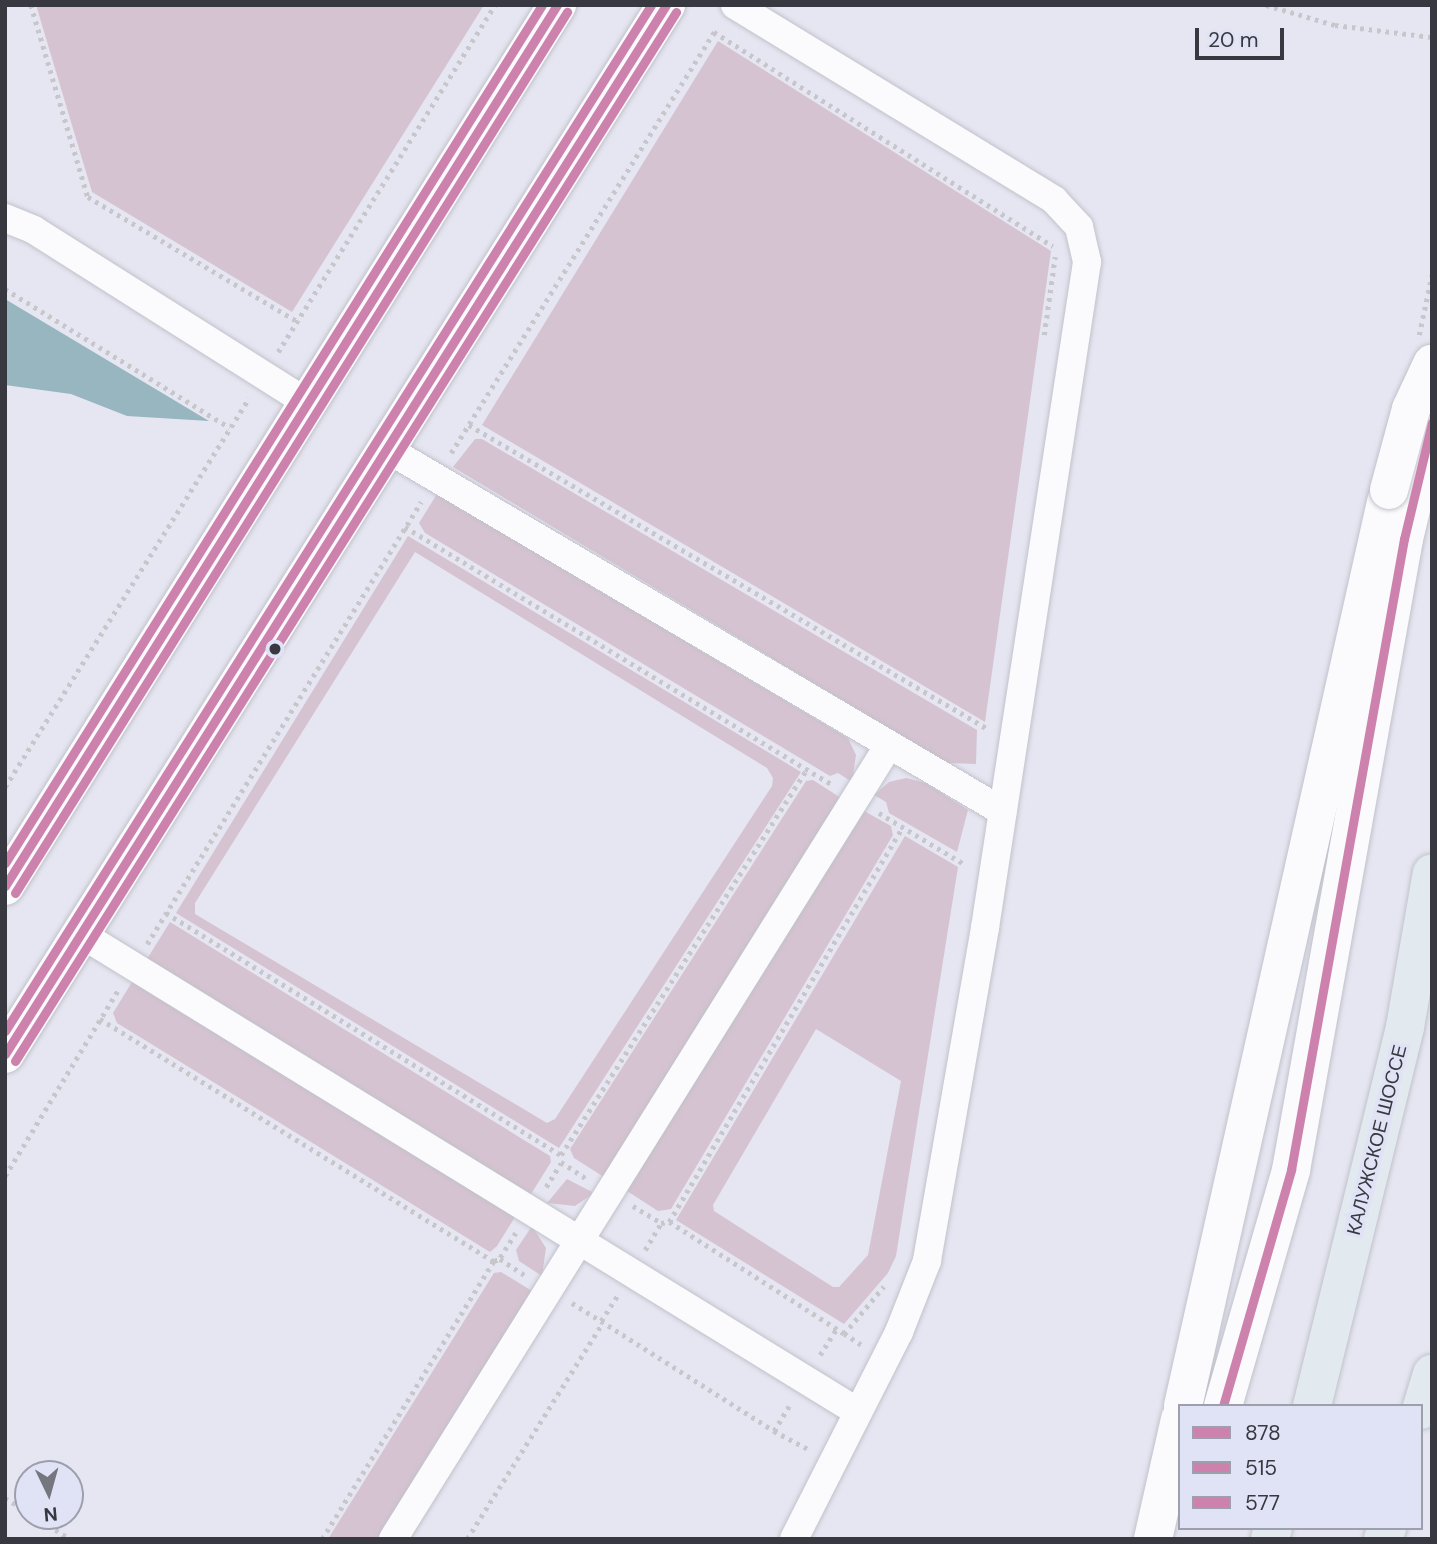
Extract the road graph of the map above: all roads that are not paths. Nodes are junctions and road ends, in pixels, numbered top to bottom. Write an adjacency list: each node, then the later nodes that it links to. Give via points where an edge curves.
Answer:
1 (557, 5): 6 (street)
2 (666, 5): 8 (street)
3 (727, 14): 10 (street, via 1054,200 1069,213 1085,243 1086,281)
4 (5, 218): 6 (street, via 34,230)
5 (1432, 364): 17 (street, bridge, via 1412,409 1389,490)
6 (308, 402): 12 (street)
7 (1432, 421): 18 (street, via 1404,539 1291,1170)
8 (387, 449): 9 (street); 13 (street)
9 (889, 745): 10 (street); 15 (street)
10 (1002, 811): 21 (street, via 942,1193 917,1293)
11 (1432, 873): 19 (highway, КАЛУЖСКОЕ ШОССЕ, via 1405,1027)
12 (5, 886)
13 (81, 934): 14 (street); 15 (street)
14 (5, 1054)
15 (579, 1241): 21 (street); 24 (street)
16 (1432, 1374): 20 (highway)
17 (1183, 1404)
18 (1224, 1404)
19 (1312, 1404)
20 (1423, 1404)
21 (858, 1412): 25 (street)
22 (1178, 1428): 26 (street)
23 (1178, 1516): 27 (street)
24 (393, 1539)
25 (794, 1539)
26 (1153, 1539)
27 (1168, 1539)

